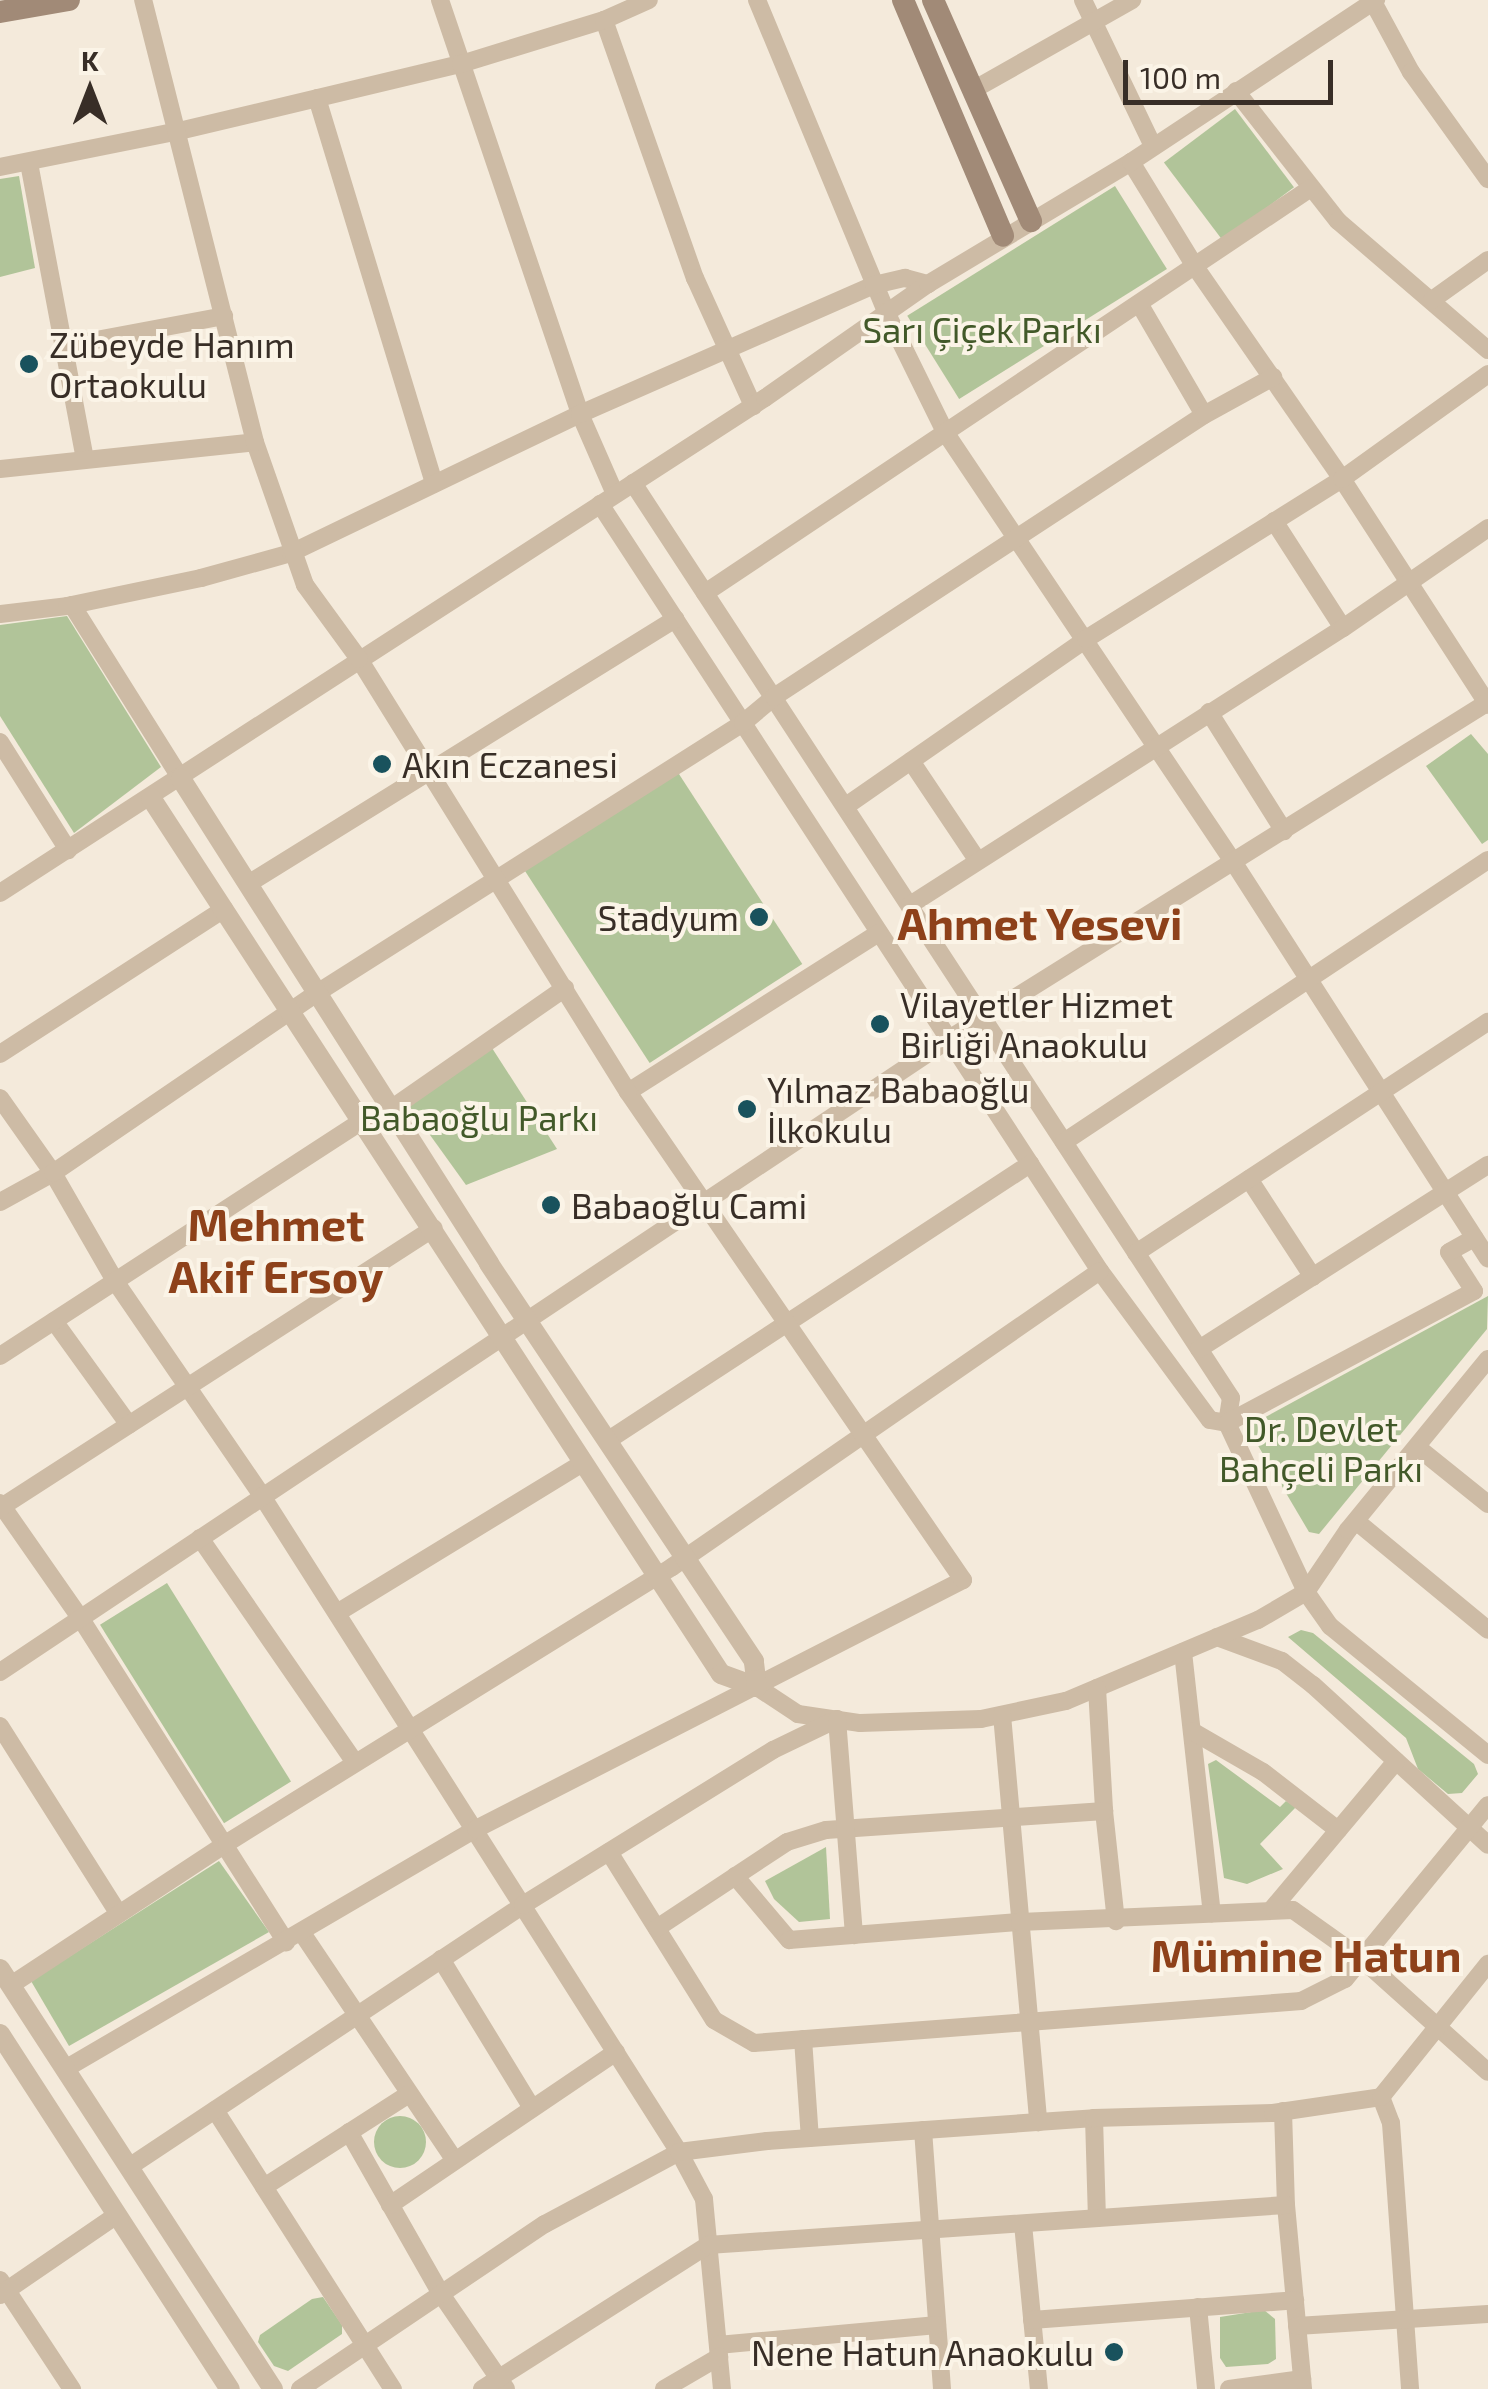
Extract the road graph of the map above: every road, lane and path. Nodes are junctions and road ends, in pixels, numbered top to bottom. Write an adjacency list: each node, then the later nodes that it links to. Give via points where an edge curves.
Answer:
1 (69, 0): 11 (main road)
2 (143, 0): 18 (street)
3 (440, 0): 14 (street)
4 (649, 0): 12 (street)
5 (756, 0): 30 (street)
6 (904, 0): 26 (main road)
7 (933, 0): 15 (main road)
8 (1083, 0): 13 (street)
9 (1132, 0): 13 (street)
10 (1374, 1): 16 (street); 23 (street, via 1412,72)
11 (0, 12)
12 (604, 20): 14 (street); 36 (street, via 694,278)
13 (1094, 23): 15 (street); 19 (street)
14 (461, 64): 17 (street); 41 (street)
15 (973, 90): 25 (main road)
16 (1236, 91): 19 (street); 24 (street)
17 (317, 98): 18 (street); 49 (street)
18 (178, 132): 21 (street); 34 (street)
19 (1152, 146): 20 (street)
20 (1132, 162): 25 (street); 28 (street)
21 (30, 164): 22 (street); 35 (street)
22 (0, 167)
23 (1488, 178)
24 (1312, 188): 28 (street); 31 (street, via 1338,221)
25 (1032, 222): 26 (street)
26 (1004, 236): 29 (street)
27 (1488, 260): 31 (street)
28 (1196, 268): 32 (street); 39 (street)
29 (928, 284): 30 (street, via 905,278); 33 (street)
30 (874, 285): 33 (street); 36 (street)
31 (1432, 300): 37 (street)
32 (1140, 305): 42 (street); 43 (street)
33 (886, 312): 40 (street); 43 (street)
34 (224, 316): 35 (street); 44 (street)
35 (64, 346): 45 (street)
36 (726, 349): 40 (street); 41 (street)
37 (1488, 350)
38 (1488, 374): 47 (street)
39 (1273, 376): 42 (street); 47 (street)
40 (752, 406): 48 (street)
41 (580, 414): 49 (street); 50 (street)
42 (1204, 415): 53 (street)
43 (946, 432): 53 (street); 56 (street)
44 (254, 442): 45 (street); 54 (street)
45 (85, 459): 46 (street)
46 (0, 469)
47 (1342, 479): 51 (street); 55 (street)
48 (633, 483): 50 (street); 56 (street)
49 (434, 484): 54 (street)
50 (607, 499): 59 (street); 62 (street)
51 (1274, 521): 60 (street); 61 (street)
52 (1488, 528): 55 (street)
53 (1018, 537): 61 (street); 63 (street)
54 (291, 553): 57 (street); 62 (street, via 305,585)
55 (1408, 581): 60 (street); 64 (street)
56 (705, 593): 63 (street)
57 (72, 605): 58 (street); 71 (street)
58 (0, 614)
59 (675, 619): 66 (street); 70 (street)
60 (1343, 628): 65 (street)
61 (1086, 639): 68 (street); 69 (street)
62 (360, 660): 70 (street); 71 (street)
63 (774, 697): 66 (street); 73 (street)
64 (1488, 703): 74 (street)
65 (1209, 712): 68 (street); 74 (street)
66 (742, 723): 79 (street); 84 (street)
67 (0, 742): 75 (street)
68 (1156, 745): 77 (street); 78 (street)
69 (911, 761): 73 (street); 77 (street)
70 (428, 768): 79 (street); 80 (street)
71 (181, 779): 72 (street); 80 (street)
72 (151, 798): 75 (street); 83 (street)
73 (846, 806): 82 (street)
74 (1284, 831): 78 (street)
75 (68, 850): 81 (street)
76 (1488, 860): 85 (street)
77 (978, 861): 82 (street)
78 (1234, 863): 85 (street); 89 (street)
79 (496, 876): 86 (street); 87 (street)
80 (248, 884): 87 (street)
81 (0, 894)
82 (910, 905): 89 (street)
83 (224, 910): 88 (street); 92 (street)
84 (879, 933): 91 (street); 93 (street)
85 (1307, 977): 94 (street); 98 (street)
86 (565, 988): 93 (street); 96 (street)
87 (317, 993): 88 (street); 96 (street)
88 (292, 1011): 97 (street); 101 (street)
89 (985, 1020): 91 (street); 98 (street)
90 (1488, 1022): 94 (street)
91 (949, 1040): 99 (street); 104 (street)
92 (0, 1054)
93 (628, 1092): 104 (street)
94 (1381, 1094): 102 (street); 103 (street)
95 (0, 1098): 101 (street)
96 (391, 1109): 97 (street); 114 (street)
97 (364, 1120): 106 (street); 112 (street)
98 (1064, 1142): 108 (street)
99 (1030, 1164): 110 (street); 115 (street)
100 (1488, 1165): 103 (street)
101 (53, 1173): 105 (street); 112 (street)
102 (1249, 1180): 108 (street); 111 (street)
103 (1446, 1194): 107 (street); 111 (street)
104 (704, 1200): 114 (street); 115 (street)
105 (0, 1202)
106 (434, 1228): 116 (street); 120 (street)
107 (1474, 1238): 109 (street); 121 (street, via 1450,1252 1474,1291)
108 (1136, 1252): 117 (street)
109 (1488, 1260)
110 (1100, 1271): 121 (street, via 1192,1399 1210,1420); 123 (street)
111 (1313, 1278): 117 (street)
112 (116, 1281): 113 (street); 120 (street)
113 (54, 1321): 118 (street); 122 (street)
114 (527, 1321): 116 (street); 124 (street)
115 (790, 1323): 123 (street); 124 (street)
116 (505, 1338): 126 (street); 127 (street)
117 (1199, 1349): 121 (street, via 1231,1398)
118 (0, 1356)
119 (1488, 1359): 125 (street)
120 (187, 1387): 122 (street); 127 (street)
121 (1226, 1423): 134 (street)
122 (129, 1424): 129 (street)
123 (866, 1432): 132 (street); 141 (street, via 963,1580)
124 (607, 1442): 132 (street)
125 (1416, 1447): 128 (street); 130 (street)
126 (584, 1462): 133 (street); 135 (street)
127 (262, 1496): 131 (street); 135 (street)
128 (1488, 1504)
129 (1, 1506): 136 (street)
130 (1356, 1521): 134 (street); 137 (street)
131 (200, 1538): 136 (street); 150 (street)
132 (684, 1558): 133 (street); 141 (street, via 754,1661)
133 (658, 1575): 141 (street, via 721,1674); 146 (street)
134 (1306, 1592): 138 (street); 148 (street, via 1330,1626)
135 (337, 1613): 146 (street)
136 (81, 1619): 140 (street); 158 (street)
137 (1488, 1630)
138 (1218, 1638): 139 (street); 149 (street, via 1282,1661)
139 (1183, 1652): 142 (street); 147 (street)
140 (0, 1672)
141 (758, 1688): 144 (street, via 798,1714); 155 (street)
142 (1097, 1688): 143 (street); 152 (street)
143 (1002, 1715): 144 (street); 153 (street)
144 (837, 1720): 154 (street); 160 (street, via 773,1750)
145 (0, 1726): 165 (street)
146 (411, 1729): 150 (street); 155 (street)
147 (1192, 1731): 157 (street, via 1263,1772); 164 (street)
148 (1488, 1755)
149 (1396, 1761): 156 (street); 157 (street)
150 (356, 1763): 158 (street)
151 (1488, 1805): 156 (street)
152 (1104, 1811): 153 (street); 166 (street)
153 (1011, 1816): 154 (street); 167 (street)
154 (844, 1828): 161 (street, via 787,1842); 169 (street)
155 (476, 1829): 162 (street); 170 (street)
156 (1468, 1829): 159 (street); 171 (street)
157 (1338, 1830): 163 (street)
158 (226, 1844): 165 (street); 170 (street)
159 (1488, 1845)
160 (609, 1852): 162 (street); 168 (street)
161 (735, 1876): 168 (street); 169 (street, via 789,1940)
162 (523, 1905): 172 (street); 180 (street)
163 (1272, 1909): 164 (street); 171 (street, via 1293,1910)
164 (1212, 1913): 166 (street)
165 (119, 1914): 174 (street)
166 (1116, 1921): 167 (street)
167 (1020, 1922): 169 (street); 176 (street)
168 (657, 1928): 179 (street, via 714,2020 754,2043)
169 (854, 1935)
170 (294, 1937): 175 (street); 181 (street)
171 (1362, 1958): 176 (street, via 1345,1980 1301,2001); 177 (street)
172 (441, 1960): 175 (street); 185 (street)
173 (1488, 1964): 177 (street)
174 (5, 1977): 181 (street)
175 (356, 2016): 183 (street); 186 (street)
176 (1028, 2023): 179 (street); 189 (street)
177 (1435, 2027): 182 (street); 184 (street)
178 (0, 2034): 199 (street)
179 (803, 2039): 192 (street)
180 (616, 2052): 185 (street); 193 (street)
181 (65, 2069): 195 (street)
182 (1488, 2072)
183 (409, 2094): 191 (street); 194 (street)
184 (1380, 2097): 187 (street); 210 (street, via 1391,2124)
185 (532, 2108): 194 (street)
186 (215, 2110): 195 (street); 196 (street)
187 (1283, 2111): 188 (street); 197 (street)
188 (1094, 2118): 189 (street); 200 (street)
189 (1038, 2122): 190 (street)
190 (923, 2130): 192 (street); 202 (street)
191 (349, 2132): 196 (street); 198 (street)
192 (810, 2138): 193 (street)
193 (679, 2152): 203 (street, via 704,2199); 205 (street, via 545,2224)
194 (454, 2160): 198 (street)
195 (129, 2167): 219 (street)
196 (264, 2187): 213 (street)
197 (1286, 2204): 200 (street); 206 (street)
198 (390, 2205): 205 (street)
199 (117, 2215): 204 (street); 218 (street)
200 (1098, 2218): 201 (street)
201 (1023, 2224): 202 (street); 209 (street)
202 (930, 2230): 203 (street); 211 (street)
203 (708, 2245): 214 (street); 215 (street)
204 (2, 2289): 217 (street)
205 (441, 2294): 213 (street); 215 (street)
206 (1294, 2300): 207 (street); 212 (street)
207 (1198, 2307): 209 (street); 227 (street)
208 (1488, 2314): 210 (street)
209 (1032, 2320): 226 (street)
210 (1404, 2321): 212 (street); 229 (street)
211 (937, 2324): 214 (street); 225 (street)
212 (1297, 2326): 216 (street)
213 (366, 2345): 220 (street); 221 (street)
214 (719, 2351): 223 (street); 224 (street)
215 (503, 2384): 222 (street)
216 (1302, 2384): 228 (street)
217 (72, 2389)
218 (230, 2389)
219 (273, 2389)
220 (300, 2389)
221 (394, 2389)
222 (482, 2389)
223 (664, 2389)
224 (722, 2389)
225 (942, 2389)
226 (1039, 2389)
227 (1206, 2389)
228 (1229, 2389)
229 (1410, 2389)

